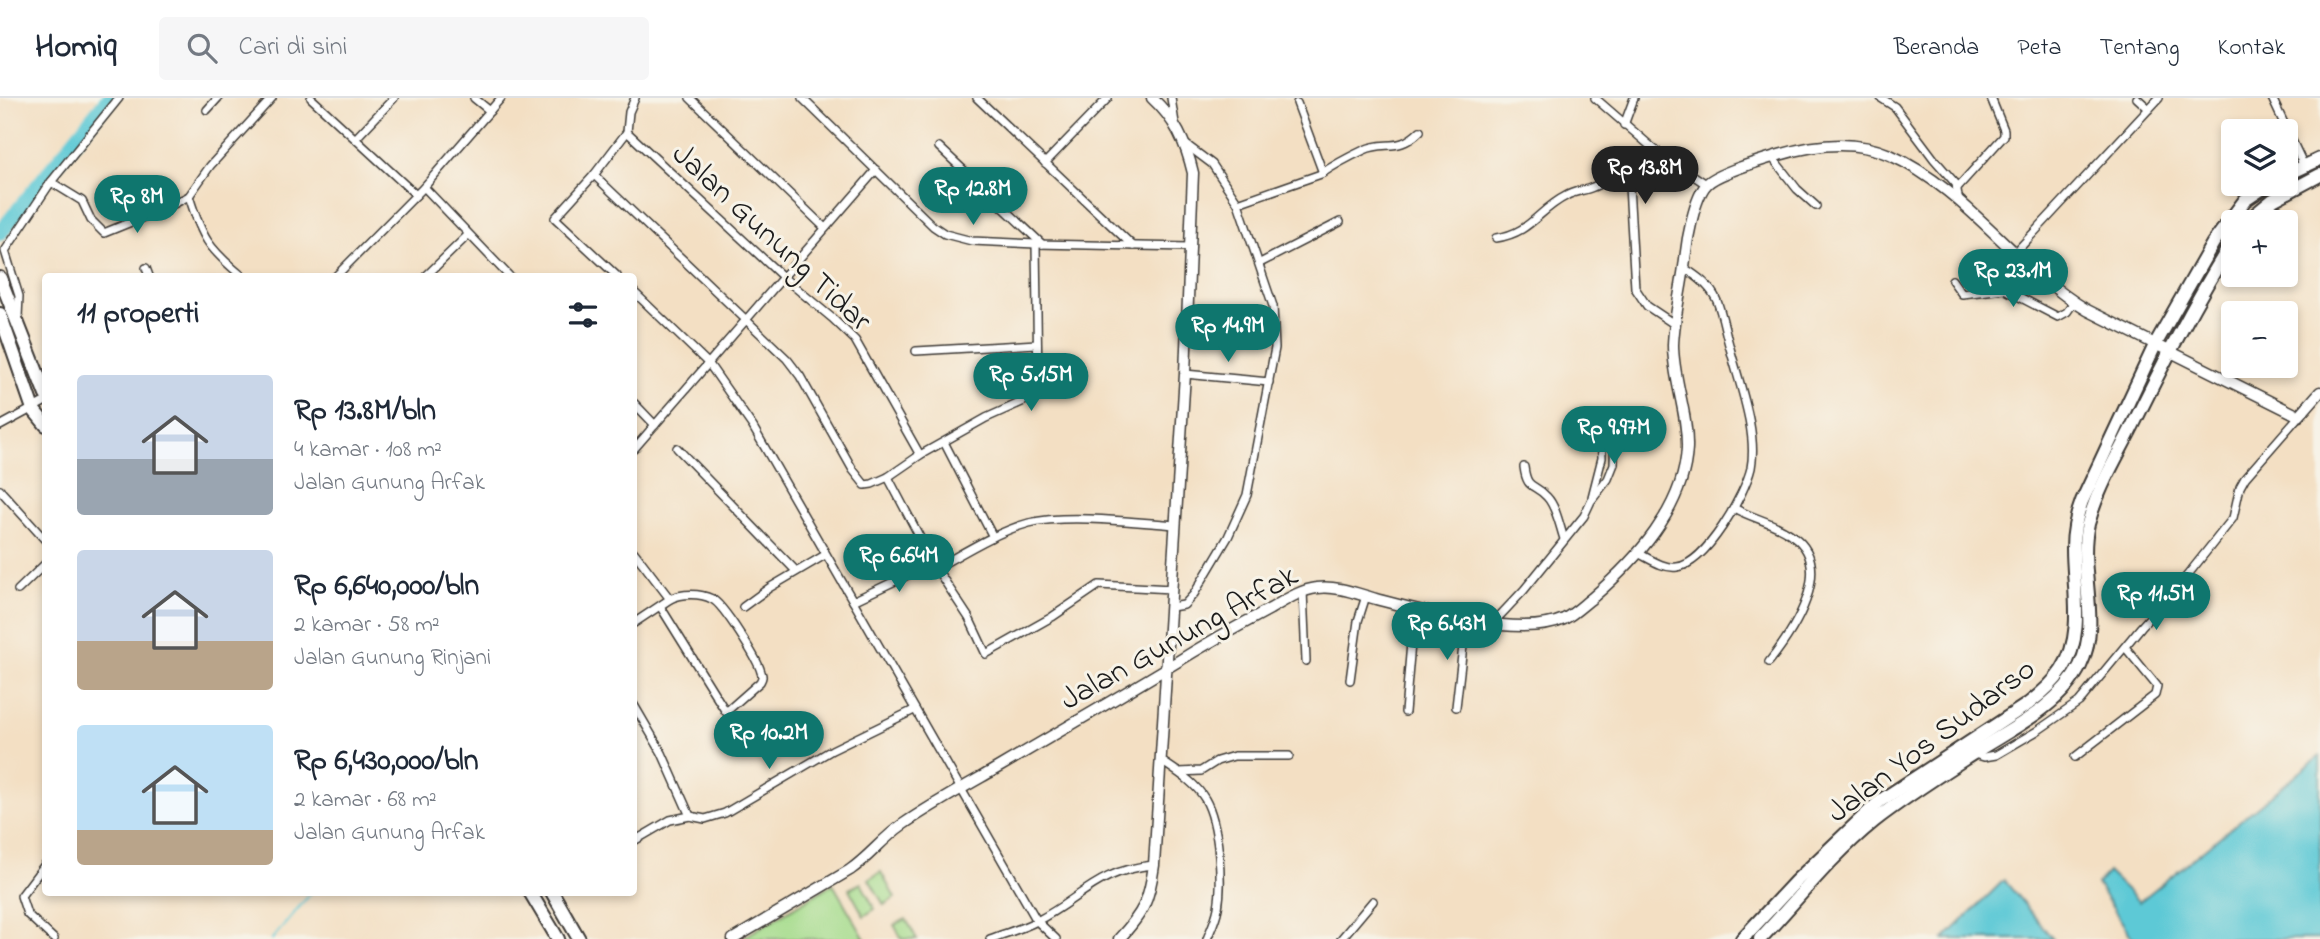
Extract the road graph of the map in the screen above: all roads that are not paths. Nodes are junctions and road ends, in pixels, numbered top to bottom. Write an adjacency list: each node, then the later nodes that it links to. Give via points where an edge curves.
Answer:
1 (119, 98): 44 (street)
2 (218, 98): 24 (street)
3 (272, 98): 49 (street)
4 (311, 98): 30 (street)
5 (394, 98): 30 (street)
6 (474, 98): 25 (street)
7 (501, 98): 25 (street)
8 (635, 98): 29 (street)
9 (690, 98): 56 (street)
10 (802, 98): 40 (street)
11 (977, 98): 36 (street)
12 (1108, 98): 36 (street)
13 (1152, 98): 26 (street)
14 (1171, 98): 26 (street)
15 (1595, 98): 27 (street)
16 (1634, 98): 27 (street)
17 (1881, 98): 47 (street, via 1895,107)
18 (1991, 98): 47 (street, via 2003,138)
19 (2137, 98): 23 (street)
20 (2159, 98): 23 (street)
21 (2272, 98): 37 (street)
22 (1297, 103): 41 (street)
23 (2149, 109): 62 (street)
24 (207, 110)
25 (490, 111): 46 (street)
26 (1175, 124): 31 (street)
27 (1624, 125): 33 (street)
28 (1420, 131): 41 (street, via 1406,143 1365,149)
29 (626, 132): 42 (street); 72 (street, Jalan Gunung Tidar)
30 (356, 138): 48 (street)
31 (1184, 143): 51 (street, via 1212,164); 61 (street, via 1193,173)
32 (939, 147): 59 (street)
33 (1655, 150): 38 (street); 45 (street)
34 (1772, 157): 45 (street); 52 (street, via 1825,144 1872,149 1928,178); 53 (street)
35 (2320, 159): 37 (highway)
36 (1045, 163): 60 (street)
37 (2304, 166): 39 (highway)
38 (1628, 169): 58 (street, via 1566,196 1512,236); 79 (street, via 1634,288 1647,306)
39 (2298, 169)
40 (876, 170): 56 (street); 59 (street, via 945,234 972,241)
41 (1323, 173): 51 (street)
42 (594, 175): 70 (street, via 555,218); 78 (street)
43 (2320, 175): 54 (highway)
44 (51, 182): 49 (street, via 82,201 104,233); 77 (street, via 5,251 19,296)
45 (1706, 184): 65 (street, Jalan Gunung Arfak, via 1692,223)
46 (424, 187): 48 (street); 57 (street)
47 (1957, 188): 52 (street)
48 (416, 195): 67 (street)
49 (189, 196): 66 (street, via 205,240)
50 (2251, 196): 80 (highway, Jalan Yos Sudarso, via 2213,243)
51 (1238, 203): 64 (street)
52 (1959, 203): 62 (street)
53 (1816, 206)
54 (2261, 210)
55 (1339, 222): 64 (street)
56 (825, 228): 72 (street)
57 (468, 235): 68 (street); 69 (street)
58 (1496, 238)
59 (1040, 244): 60 (street); 81 (street)
60 (1134, 247): 61 (street)
61 (1189, 247): 85 (street)
62 (2014, 255): 75 (street)
63 (2221, 262): 82 (highway, Jalan Yos Sudarso)
64 (1260, 263): 86 (street, via 1273,306 1275,348)
65 (1684, 268): 79 (street, Jalan Gunung Arfak); 106 (street, via 1717,300 1742,393 1751,438 1751,467)
66 (239, 273)
67 (339, 273)
68 (429, 273)
69 (506, 273)
70 (614, 273)
71 (0, 278): 77 (highway)
72 (784, 278): 78 (street); 101 (street, Jalan Gunung Tidar, via 855,340)
73 (1952, 280): 75 (street, via 1962,294 2004,289 2058,317)
74 (637, 295): 84 (street)
75 (2074, 302): 80 (street)
76 (0, 314): 91 (highway)
77 (18, 321): 87 (highway)
78 (746, 321): 84 (street); 103 (street, via 800,376 864,485)
79 (1674, 324): 111 (street, Jalan Gunung Arfak, via 1686,460 1672,505)
80 (2157, 343): 82 (street); 139 (highway, Jalan Yos Sudarso, via 2074,523 2076,607 2068,659 2047,690)
81 (1037, 344): 83 (street); 98 (street, via 1038,381 1033,393)
82 (2170, 350): 92 (street); 139 (highway, Jalan Yos Sudarso, via 2093,508 2086,545 2088,635 2080,665 2050,701 2017,725)
83 (916, 351)
84 (709, 364): 94 (street); 112 (street, via 753,428)
85 (1185, 374): 86 (street); 107 (street)
86 (1269, 382): 125 (street, via 1247,495 1238,516 1191,598 1184,605)
87 (42, 384)
88 (2320, 393): 92 (street)
89 (42, 403): 91 (street)
90 (637, 406): 94 (street)
91 (33, 409): 93 (highway); 95 (street)
92 (2300, 416): 130 (street, via 2245,478 2233,518)
93 (42, 420)
94 (655, 425): 99 (street)
95 (0, 426)
96 (1601, 426): 105 (street, via 1602,458)
97 (1615, 431): 105 (street, via 1614,464)
98 (944, 442): 101 (street); 109 (street)
99 (637, 446)
100 (677, 448): 116 (street)
101 (920, 455): 103 (street)
102 (1524, 467): 110 (street, via 1532,487 1549,498)
103 (888, 477): 114 (street)
104 (0, 490): 108 (street)
105 (1591, 502): 110 (street)
106 (1734, 508): 111 (street, via 1706,548 1684,566 1668,568); 132 (street, via 1789,533 1802,543 1808,557 1811,572 1805,608)
107 (1175, 525): 109 (street, via 1044,521); 117 (street)
108 (42, 537)
109 (993, 537): 114 (street)
110 (1564, 539): 129 (street)
111 (1638, 553): 129 (street, Jalan Gunung Arfak, via 1614,579 1561,621)
112 (825, 555): 116 (street); 122 (street)
113 (637, 556): 121 (street)
114 (935, 565): 117 (street, via 986,654 1099,585); 122 (street)
115 (42, 567): 118 (street)
116 (796, 571): 124 (street)
117 (1171, 589): 125 (street)
118 (18, 590)
119 (1303, 591): 120 (street, Jalan Gunung Arfak, via 1332,587); 131 (street); 133 (street, Jalan Gunung Arfak)
120 (1366, 596): 126 (street, Jalan Gunung Arfak); 134 (street)
121 (670, 599): 123 (street); 123 (street, via 695,595 716,601 761,671 758,686 726,712)
122 (853, 601): 137 (street)
123 (660, 606): 127 (street)
124 (743, 607)
125 (1171, 607): 133 (street)
126 (1414, 609): 128 (street, Jalan Gunung Arfak); 138 (street)
127 (637, 621)
128 (1466, 621): 129 (street, Jalan Gunung Arfak); 135 (street)
129 (1492, 624)
130 (2125, 647): 139 (street, via 2079,702 2037,731 1996,755 1984,757); 141 (street, via 2157,686 2155,695)
131 (1306, 661)
132 (1769, 662)
133 (1167, 668): 142 (street); 144 (street, Jalan Gunung Arfak)
134 (1350, 680)
135 (1456, 707)
136 (637, 710): 145 (street)
137 (914, 710): 144 (street); 145 (street, via 832,750 724,813 705,820)
138 (1405, 712)
139 (1970, 749): 162 (highway, Jalan Yos Sudarso, via 1880,801); 163 (highway, Jalan Yos Sudarso, via 1873,822)
140 (1289, 756): 143 (street, via 1234,756 1201,771)
141 (2075, 757)
142 (1160, 759): 143 (street); 147 (street)
143 (1179, 772): 160 (street, via 1206,800 1213,821 1219,891)
144 (960, 790): 152 (street); 156 (street, Jalan Gunung Arfak, via 901,825 850,870)
145 (690, 817): 146 (street, via 670,820)
146 (637, 839)
147 (1154, 865): 152 (street, via 1098,880); 159 (street, via 1140,916)
148 (42, 868): 153 (street, via 21,896 27,914)
149 (532, 896): 154 (highway)
150 (554, 896): 155 (highway)
151 (1373, 901): 161 (street)
152 (1037, 921): 157 (street); 158 (street)
153 (54, 939)
154 (558, 939)
155 (579, 939)
156 (733, 939)
157 (990, 939)
158 (1056, 939)
159 (1119, 939)
160 (1207, 939)
161 (1341, 939)
162 (1742, 939)
163 (1760, 939)

